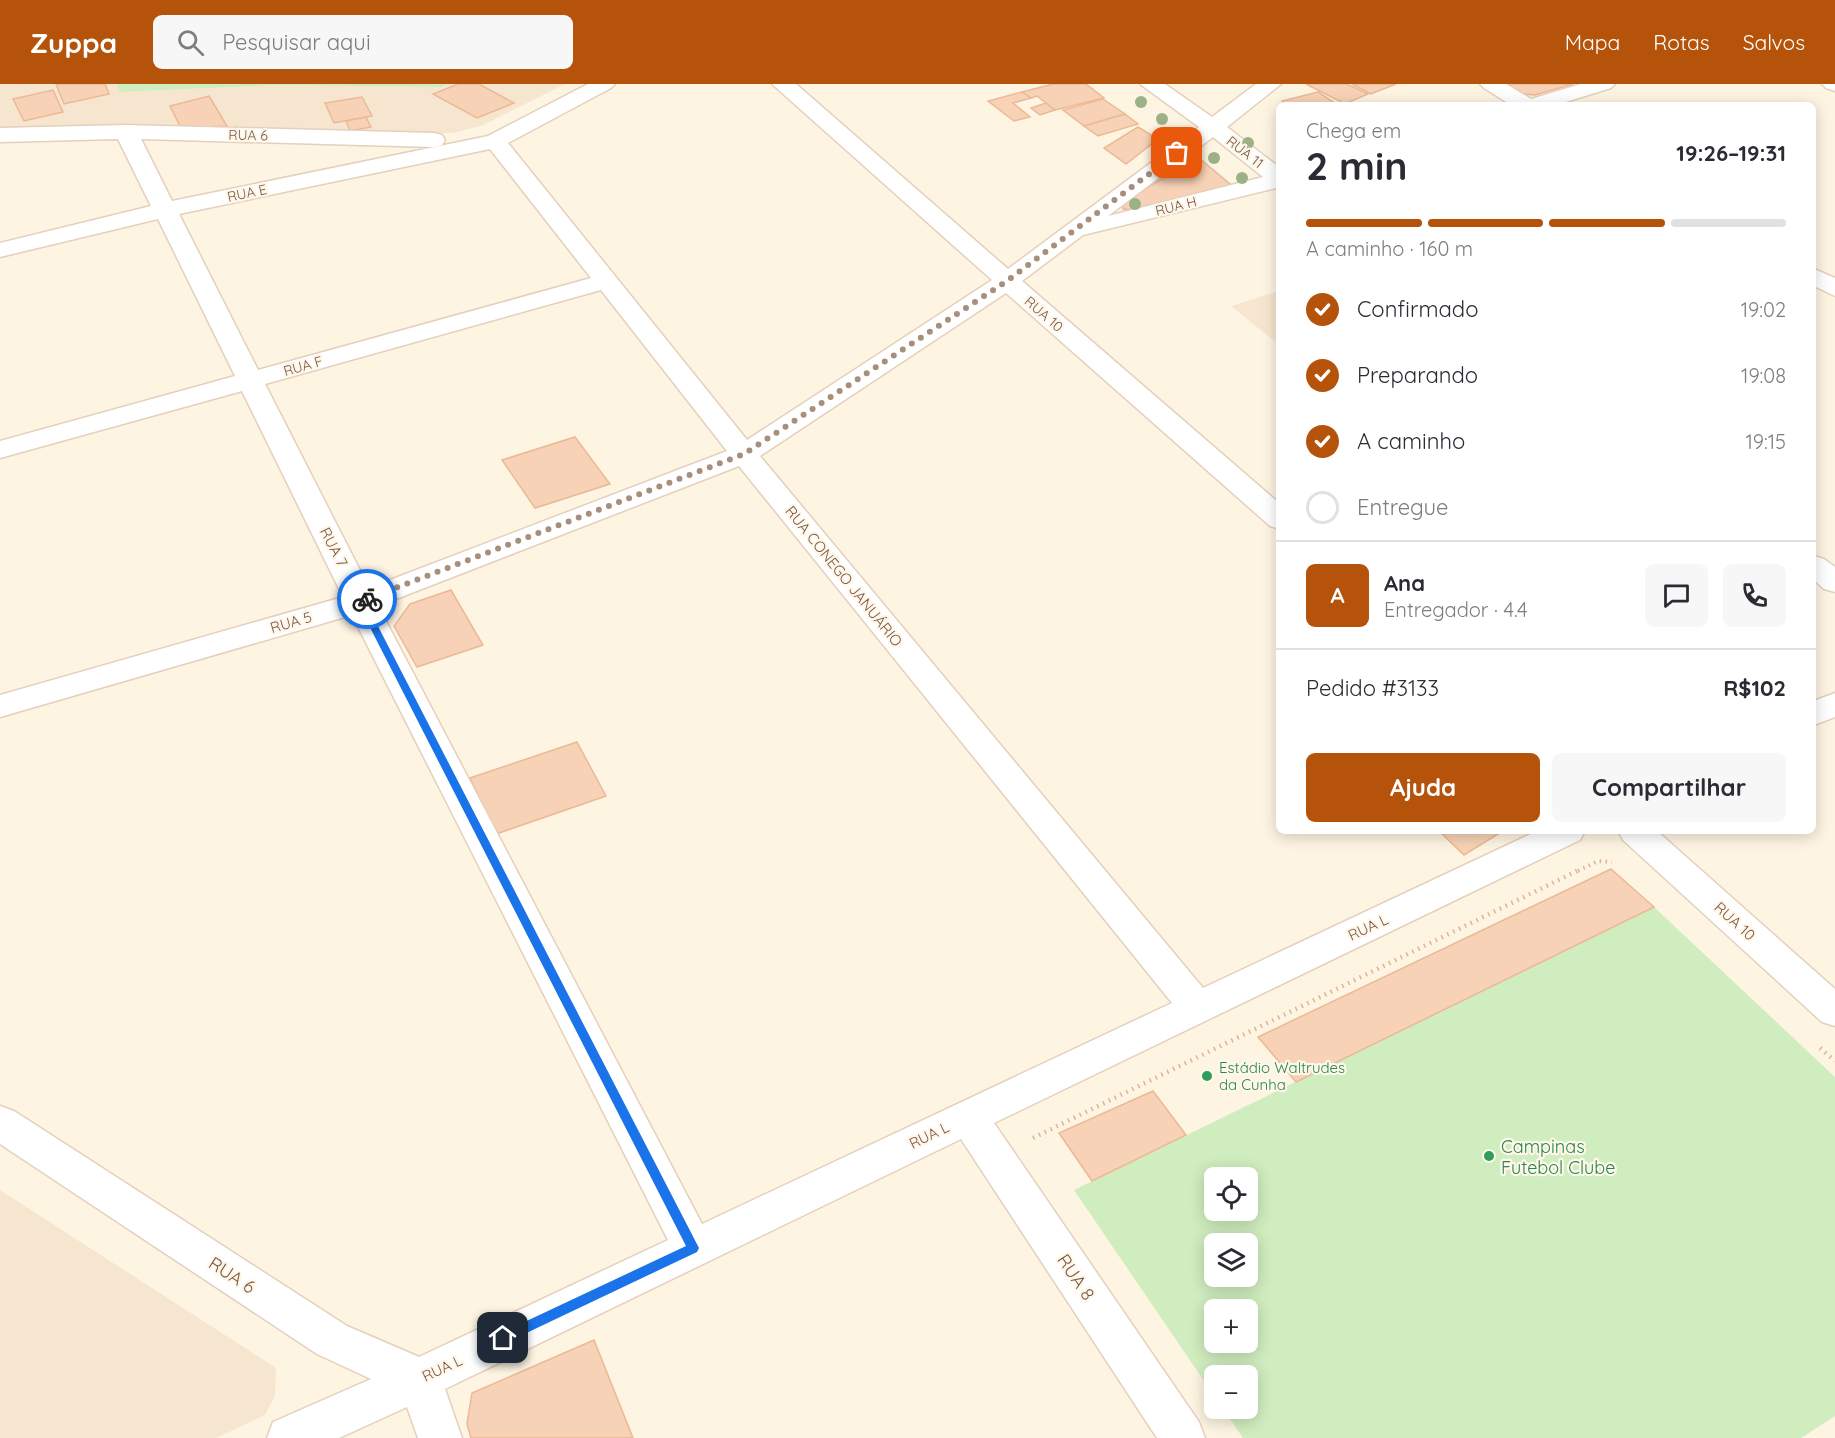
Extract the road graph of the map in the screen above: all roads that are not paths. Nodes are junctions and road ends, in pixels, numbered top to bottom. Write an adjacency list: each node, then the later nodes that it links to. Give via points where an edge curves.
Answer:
1 (604, 84): 12 (street)
2 (783, 84): 20 (street, RUA 10)
3 (1150, 84): 9 (street, RUA 11)
4 (1270, 84): 9 (street, RUA 5)
5 (1491, 84): 7 (street)
6 (1604, 84): 8 (street)
7 (1521, 102)
8 (1543, 102)
9 (1213, 127): 13 (street, RUA 11); 16 (street, RUA 5)
10 (126, 132): 11 (street, RUA 6); 12 (street, RUA 6); 15 (street, RUA 7)
11 (0, 135)
12 (495, 141): 15 (street, RUA E); 19 (street, RUA CONEGO JANUÁRIO)
13 (1276, 177)
14 (1276, 181): 16 (street, RUA H)
15 (165, 210): 17 (street, RUA E); 22 (street, RUA 7)
16 (1072, 233): 20 (street, RUA 5)
17 (0, 250)
18 (1816, 277): 21 (street)
19 (607, 281): 22 (street, RUA F); 24 (street, RUA CONEGO JANUÁRIO)
20 (1007, 281): 24 (street, RUA 5); 25 (street, RUA 10)
21 (1835, 289)
22 (250, 380): 23 (street, RUA F); 28 (street, RUA 7)
23 (0, 450)
24 (744, 454): 28 (street, RUA 5); 34 (street, RUA CONEGO JANUÁRIO)
25 (1276, 516)
26 (1816, 568): 27 (street)
27 (1835, 582)
28 (361, 602): 30 (street, RUA 5); 38 (street, RUA 7)
29 (1835, 704): 31 (street)
30 (0, 706)
31 (1816, 713)
32 (1563, 834): 34 (street, RUA L)
33 (1638, 834): 35 (street, RUA 10)
34 (1198, 1008): 36 (street, RUA L)
35 (1835, 1011)
36 (968, 1117): 38 (street, RUA L); 42 (street, RUA 8)
37 (0, 1123): 39 (street, RUA 6, via 332,1340)
38 (693, 1248): 39 (street, RUA L)
39 (419, 1379): 40 (street, RUA L); 41 (street)
40 (289, 1438)
41 (440, 1438)
42 (1184, 1438)

